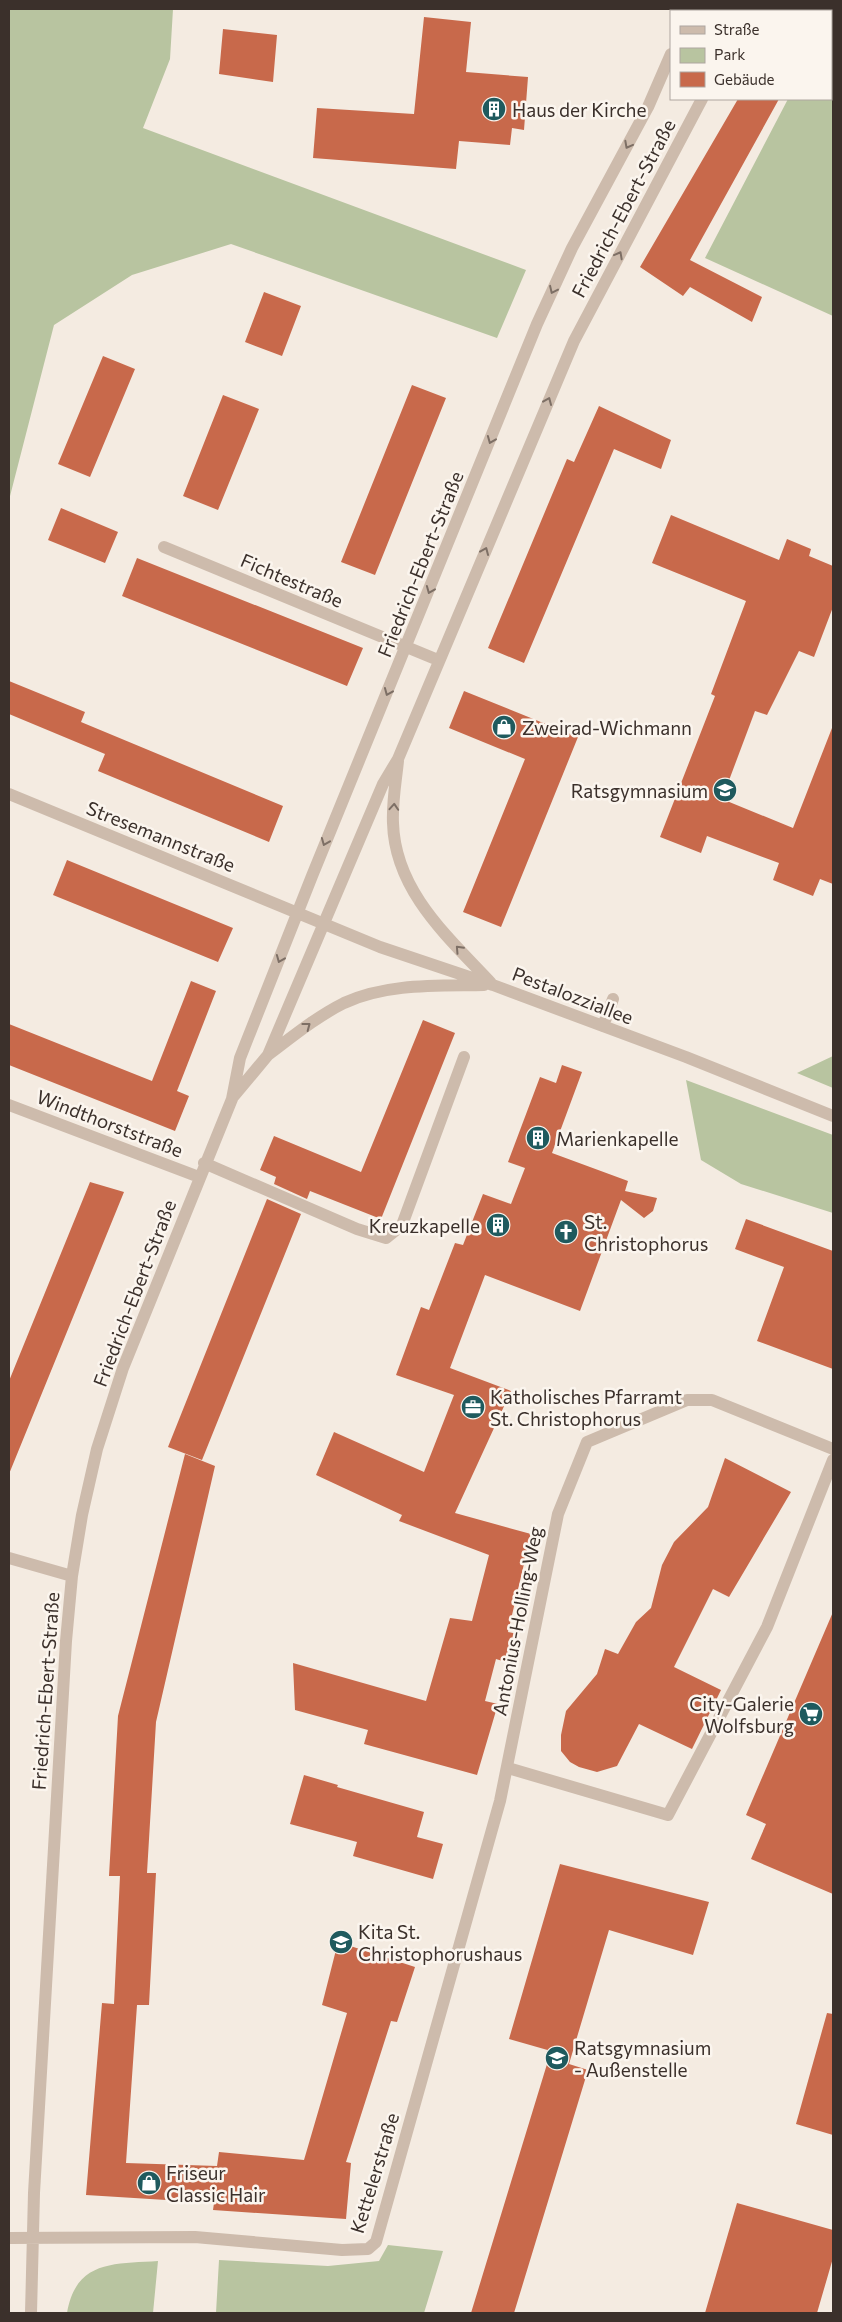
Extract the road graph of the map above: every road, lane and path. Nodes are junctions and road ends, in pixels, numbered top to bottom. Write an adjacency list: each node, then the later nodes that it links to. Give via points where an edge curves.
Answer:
1 (670, 56): 4 (street, Friedrich-Ebert-Straße, one-way to 4, via 648,107 572,248 537,324)
2 (701, 100): 5 (street, Friedrich-Ebert-Straße, one-way to 2, via 574,341)
3 (164, 547): 4 (street, Fichtestraße)
4 (407, 647): 5 (street, Fichtestraße); 8 (street, Friedrich-Ebert-Straße, one-way to 8)
5 (438, 660): 6 (street, Friedrich-Ebert-Straße)
6 (398, 759): 9 (street, Friedrich-Ebert-Straße, via 383,784); 10 (street, one-way to 6, via 429,917 404,874 397,854 393,823)
7 (9, 794): 8 (street, Stresemannstraße)
8 (298, 914): 9 (street, Pestalozziallee); 15 (street, Friedrich-Ebert-Straße, one-way to 15, via 240,1058)
9 (324, 924): 10 (street, Pestalozziallee, via 380,947); 13 (street, Friedrich-Ebert-Straße)
10 (493, 985): 12 (street, Pestalozziallee); 13 (street, one-way to 10, via 317,1019 345,1003 377,992 410,987)
11 (613, 999): 12 (street)
12 (603, 1026): 17 (street, Pestalozziallee)
13 (268, 1056): 15 (street, Friedrich-Ebert-Straße)
14 (464, 1057): 18 (street, via 402,1225 386,1238 357,1229)
15 (232, 1099): 18 (street, Friedrich-Ebert-Straße)
16 (9, 1104): 19 (street, Windthorststraße)
17 (833, 1116)
18 (204, 1163): 19 (street, Friedrich-Ebert-Straße)
19 (199, 1176): 23 (street, Friedrich-Ebert-Straße, via 117,1386 97,1449)
20 (833, 1449): 24 (street, Antonius-Holling-Weg, via 712,1400 687,1400 587,1442 558,1514)
21 (833, 1460): 24 (street, via 767,1627 668,1815)
22 (9, 1558): 23 (street)
23 (72, 1576): 27 (street, Friedrich-Ebert-Straße)
24 (508, 1768): 25 (street, Antonius-Holling-Weg)
25 (497, 1811): 27 (street, Kettelerstraße, via 376,2242 368,2249 342,2250 195,2237)
26 (9, 2238): 27 (street, Kettelerstraße)
27 (33, 2238): 28 (street, Friedrich-Ebert-Straße)
28 (31, 2313)

